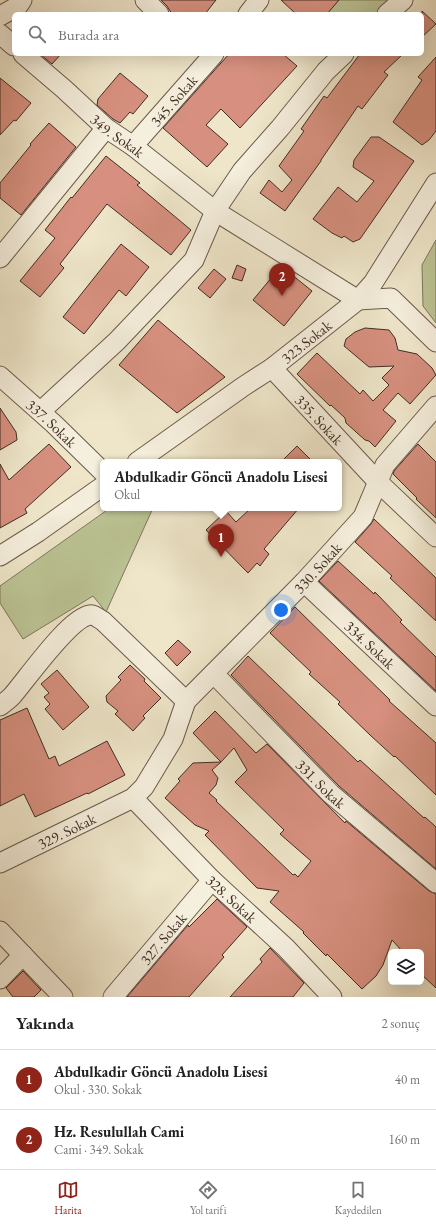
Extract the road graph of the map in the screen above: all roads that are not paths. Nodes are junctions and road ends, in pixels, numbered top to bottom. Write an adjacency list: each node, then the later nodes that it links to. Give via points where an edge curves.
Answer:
1 (22, 0): 8 (street, via 18,6)
2 (145, 0): 5 (street)
3 (258, 0): 6 (street)
4 (403, 0): 7 (street)
5 (157, 12)
6 (249, 12)
7 (389, 12)
8 (0, 16)
9 (0, 34): 10 (street)
10 (12, 44)
11 (25, 56): 14 (street, 349. Sokak)
12 (342, 56): 17 (street, via 326,71 242,171)
13 (207, 57): 15 (street, 345. Sokak)
14 (106, 128): 15 (street, 349. Sokak); 18 (street)
15 (133, 146): 17 (street, 349. Sokak)
16 (436, 183): 19 (street, 323.Sokak, via 373,283)
17 (215, 211): 19 (street, 349. Sokak); 24 (street, via 194,260 117,341)
18 (0, 258)
19 (358, 300): 20 (street, via 391,298); 21 (street, 323.Sokak)
20 (436, 342)
21 (272, 368): 25 (street, 323.Sokak); 27 (street, 335. Sokak)
22 (2, 380): 24 (street, 337. Sokak)
23 (436, 406): 27 (street, 330. Sokak, via 385,466)
24 (41, 411): 26 (street, 337. Sokak)
25 (141, 459)
26 (100, 469)
27 (378, 482): 29 (street, 335. Sokak); 31 (street, 330. Sokak, via 362,516)
28 (100, 488): 30 (street)
29 (436, 537)
30 (0, 556)
31 (304, 582): 32 (street, 330. Sokak); 35 (street, 334. Sokak)
32 (214, 674): 33 (street, 330. Sokak); 39 (street, 331. Sokak, via 331,794)
33 (186, 701): 34 (street, via 103,621 89,615 80,619 57,640 11,697); 36 (street, 330. Sokak, via 173,739 144,788)
34 (0, 706)
35 (436, 706)
36 (133, 798): 37 (street, 329. Sokak); 38 (street, 328. Sokak)
37 (0, 863)
38 (212, 880): 44 (street, 327. Sokak); 45 (street, 328. Sokak, via 286,948)
39 (436, 883)
40 (0, 931): 41 (street)
41 (23, 955): 42 (street); 43 (street)
42 (0, 979)
43 (63, 997)
44 (113, 997)
45 (331, 997)

